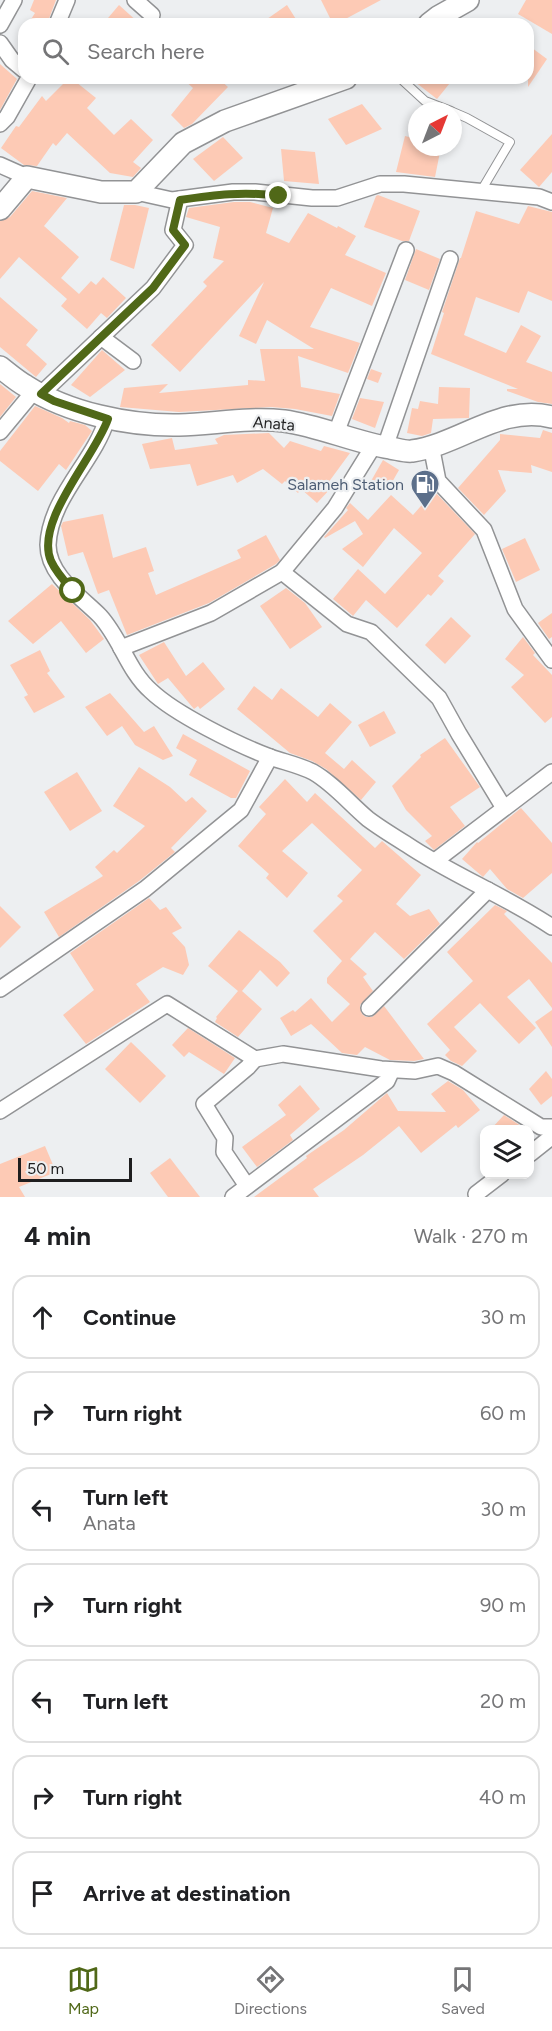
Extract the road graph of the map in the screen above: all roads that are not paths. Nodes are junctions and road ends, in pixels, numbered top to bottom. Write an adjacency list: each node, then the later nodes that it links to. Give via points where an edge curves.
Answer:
1 (14, 0): 8 (street)
2 (67, 0): 6 (street)
3 (135, 0): 5 (street)
4 (468, 0): 7 (street)
5 (152, 15)
6 (60, 18)
7 (437, 18)
8 (0, 25)
9 (0, 43): 10 (street)
10 (18, 65)
11 (26, 84): 16 (street)
12 (329, 84): 19 (street, via 225,121 183,143)
13 (407, 84): 14 (lane)
14 (428, 102)
15 (462, 116): 20 (lane, via 510,142)
16 (0, 124)
17 (0, 165): 18 (street)
18 (27, 177): 19 (street, via 101,192); 23 (street)
19 (136, 192): 21 (street)
20 (481, 192): 21 (street, via 380,184 337,198 233,192); 22 (street, via 539,197)
21 (180, 200): 26 (street, via 173,230 185,245 153,288)
22 (552, 202)
23 (0, 209)
24 (406, 250): 33 (street)
25 (450, 259): 35 (street)
26 (101, 337): 27 (street); 29 (street)
27 (133, 361)
28 (0, 368): 29 (street, Anata)
29 (37, 392): 31 (street, Anata); 32 (street)
30 (552, 417): 34 (street, Anata, via 540,414 500,418)
31 (108, 419): 33 (street, Anata, via 146,425 283,421); 37 (street, via 69,486 54,519 48,546 59,573 104,621)
32 (0, 432)
33 (336, 433): 35 (street, Anata)
34 (431, 445): 35 (street, Anata, via 411,451); 38 (street, via 438,481 484,530 515,609)
35 (379, 446): 36 (street)
36 (282, 572): 37 (street, via 211,613); 41 (street, via 347,624 371,632 439,698)
37 (121, 648): 39 (street, via 141,680 162,700)
38 (552, 660)
39 (270, 757): 42 (street, via 313,772 369,819); 45 (street, via 241,810 145,889)
40 (552, 772): 41 (street)
41 (504, 808): 42 (street)
42 (435, 861): 43 (street)
43 (488, 890): 44 (street); 46 (street)
44 (552, 927)
45 (0, 989)
46 (369, 1008)
47 (255, 1059): 48 (street, via 283,1054); 49 (street, via 167,1004); 53 (street, via 204,1104 225,1138 224,1152)
48 (392, 1070): 50 (street, via 438,1066 542,1127); 53 (street, via 387,1081)
49 (0, 1112)
50 (552, 1128): 51 (street, via 550,1138)
51 (534, 1151)
52 (496, 1179): 54 (street)
53 (247, 1186): 55 (street)
54 (476, 1194)
55 (232, 1197)

